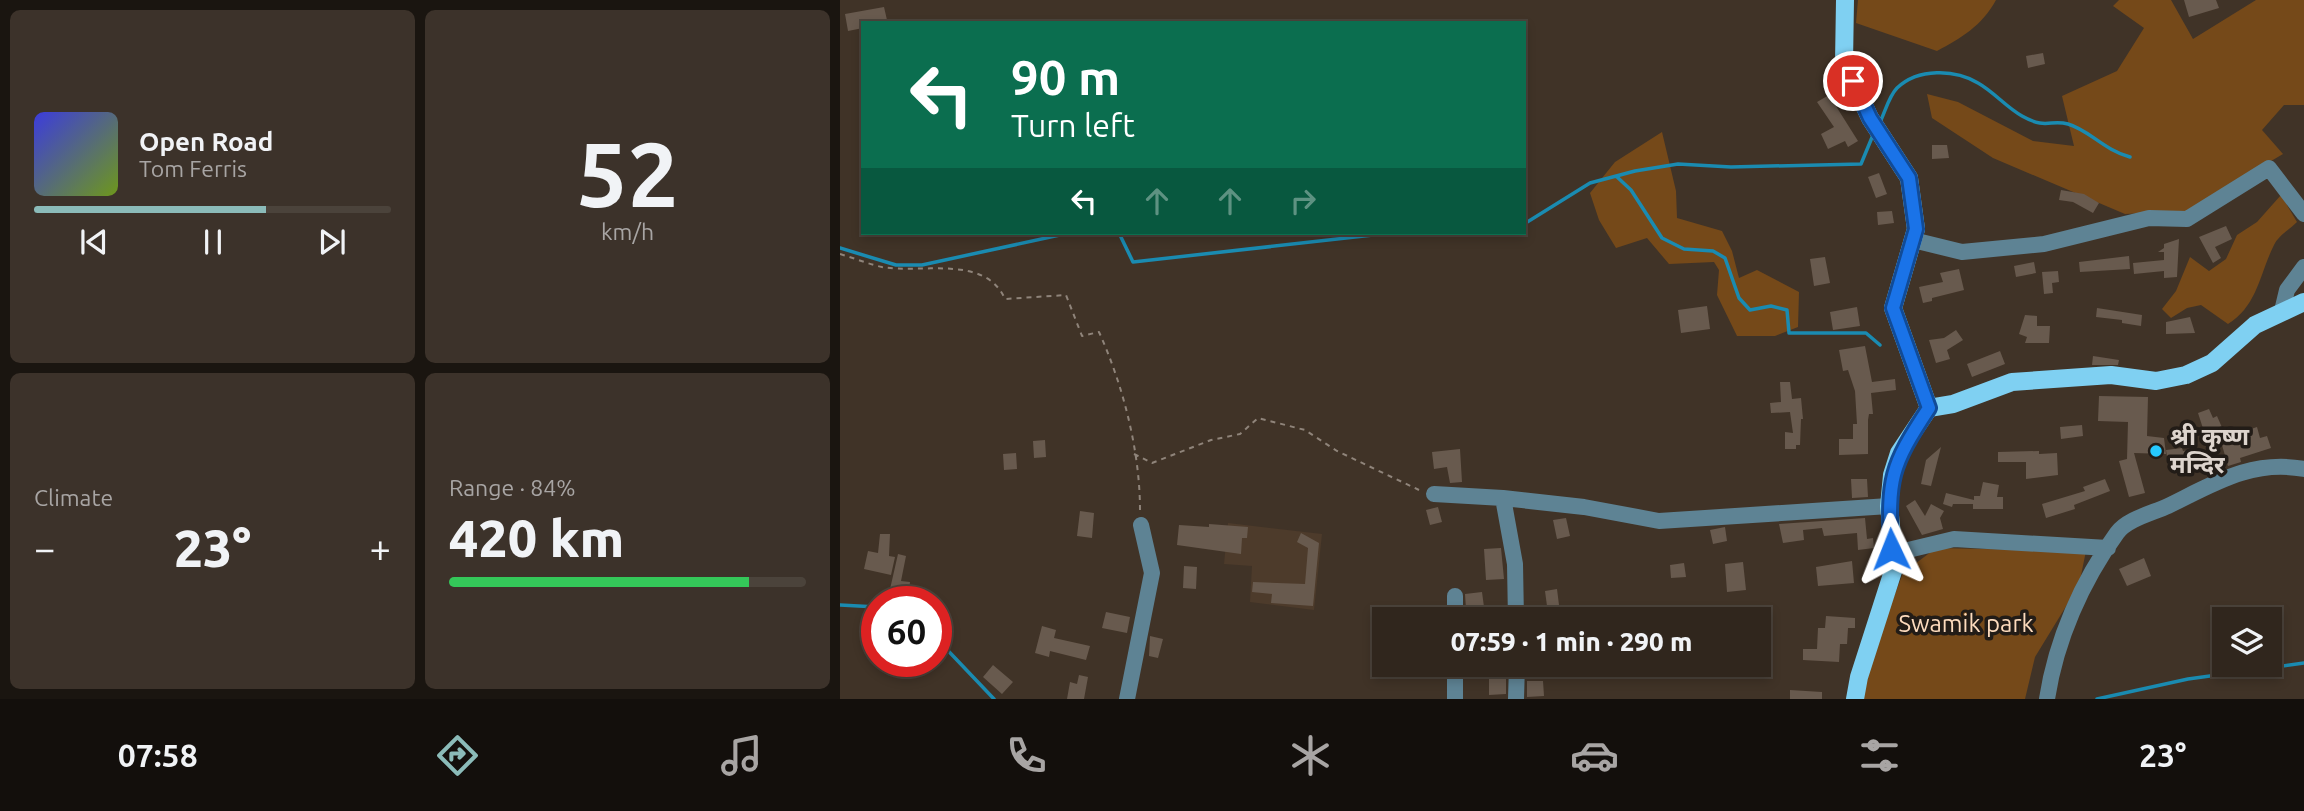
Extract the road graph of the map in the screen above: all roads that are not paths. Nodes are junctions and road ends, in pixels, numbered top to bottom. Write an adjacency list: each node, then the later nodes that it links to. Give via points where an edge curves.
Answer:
1 (1845, 0): 3 (main road, via 1844,63 1875,125 1909,178 1916,229)
2 (2304, 214): 3 (street, via 2269,167 2187,219 2149,218 2044,244 1962,252)
3 (1913, 240): 7 (main road, via 1893,308)
4 (2304, 267): 6 (street, via 2287,290)
5 (2304, 302): 6 (main road)
6 (2282, 311): 7 (main road, via 2255,325 2212,363 2186,375 2156,381 2111,375 2012,382)
7 (1929, 408): 11 (main road, via 1899,453)
8 (2304, 469): 13 (street, via 2248,469 2216,480 2118,530)
9 (1434, 494): 10 (street)
10 (1503, 498): 11 (street, via 1659,521); 17 (street, via 1515,564)
11 (1889, 506): 14 (main road)
12 (1141, 526): 20 (street, via 1152,572)
13 (2108, 548): 14 (street, via 1954,539 1904,551); 24 (street, via 2074,604)
14 (1895, 565): 23 (main road)
15 (1455, 596): 16 (street)
16 (1455, 607)
17 (1516, 607)
18 (1455, 677): 21 (street)
19 (1517, 677): 22 (street)
20 (1127, 699)
21 (1455, 699)
22 (1516, 699)
23 (1855, 699)
24 (2047, 699)

